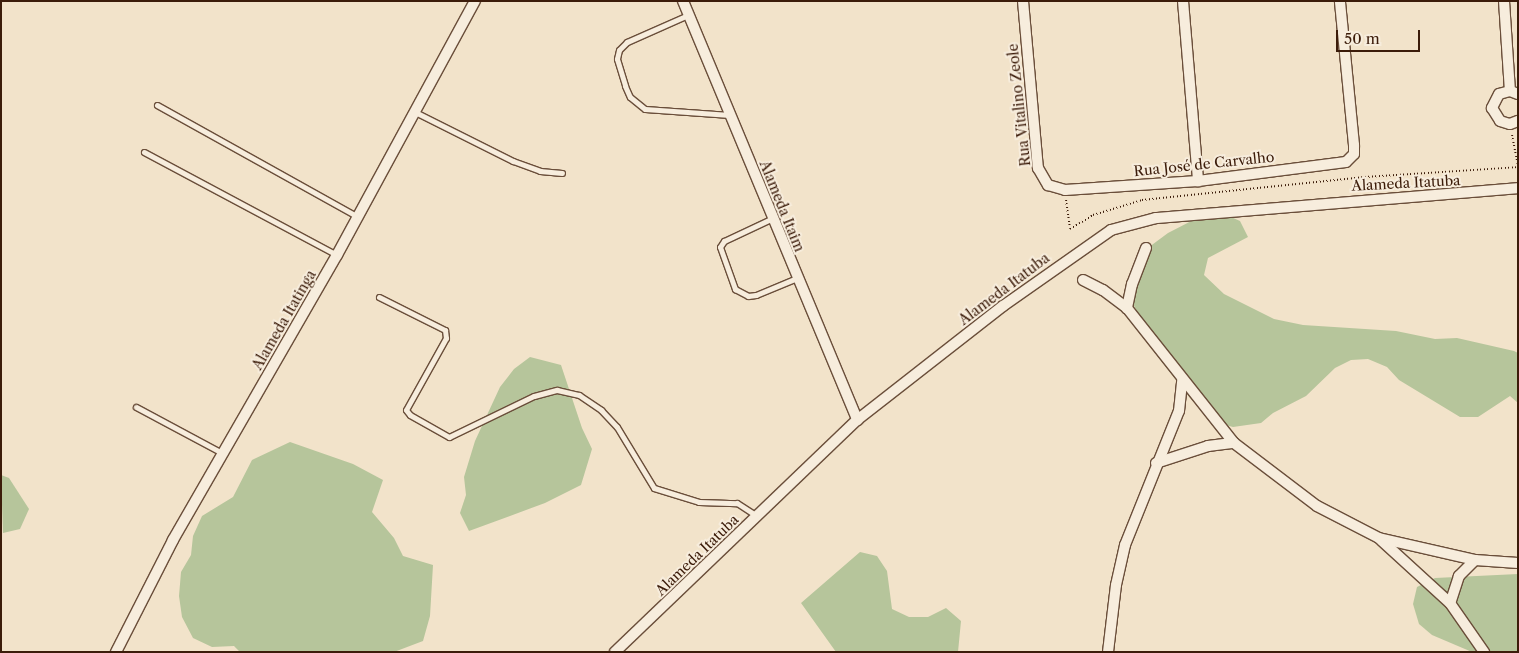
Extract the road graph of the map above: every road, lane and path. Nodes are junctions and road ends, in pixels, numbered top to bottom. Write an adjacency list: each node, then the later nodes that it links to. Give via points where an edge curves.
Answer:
1 (475, 1): 10 (street, Alameda Itatinga)
2 (683, 1): 7 (street, Alameda Itaim)
3 (1023, 1): 18 (street, Rua Vitalino Zeole, via 1038,168 1041,179 1048,185)
4 (1183, 1): 16 (street)
5 (1340, 1): 16 (street, Rua José de Carvalho, via 1354,154 1346,162)
6 (1504, 1): 8 (street)
7 (688, 15): 11 (street, Alameda Itaim); 11 (lane, via 627,42 619,50 617,59 625,86 630,97 645,109)
8 (1514, 93): 12 (street, via 1500,94 1492,108 1495,118)
9 (157, 105): 19 (lane)
10 (415, 112): 15 (lane, via 513,161 540,171); 19 (street, Alameda Itatinga)
11 (730, 115): 20 (street, Alameda Itaim)
12 (1514, 122): 14 (path)
13 (144, 152): 22 (lane)
14 (1518, 167): 18 (path, via 1365,177 1142,200 1093,215 1070,229)
15 (562, 173)
16 (1198, 181): 18 (street, Rua José de Carvalho)
17 (1518, 188): 29 (street, Alameda Itatuba, via 1156,218 1126,224 1111,230 1050,272)
18 (1065, 190)
19 (358, 217): 22 (street, Alameda Itatinga)
20 (773, 218): 23 (street, Alameda Itaim); 23 (lane, via 724,241 720,247 735,289 748,296 756,295)
21 (1146, 248): 26 (street)
22 (337, 255): 31 (street, Alameda Itatinga)
23 (797, 278): 29 (street, Alameda Itaim)
24 (1083, 280): 26 (street)
25 (379, 297): 33 (lane, via 445,330 446,338 406,410 410,415 449,437 534,396 557,390 579,395 601,410 617,427 654,488 699,502 737,503)
26 (1127, 308): 27 (street)
27 (1182, 380): 30 (street); 32 (street, via 1179,411)
28 (136, 407): 31 (lane)
29 (857, 420): 33 (street, Alameda Itatuba)
30 (1234, 443): 32 (street, via 1208,446); 34 (street, via 1317,506)
31 (223, 454): 38 (street, Alameda Itatinga)
32 (1156, 463): 40 (street, via 1125,545 1116,585)
33 (757, 516): 39 (street, Alameda Itatuba)
34 (1379, 538): 35 (street); 37 (street)
35 (1474, 560): 36 (street); 37 (street, via 1459,576)
36 (1518, 563)
37 (1450, 603): 41 (street)
38 (116, 652)
39 (615, 652)
40 (1108, 652)
41 (1484, 652)

